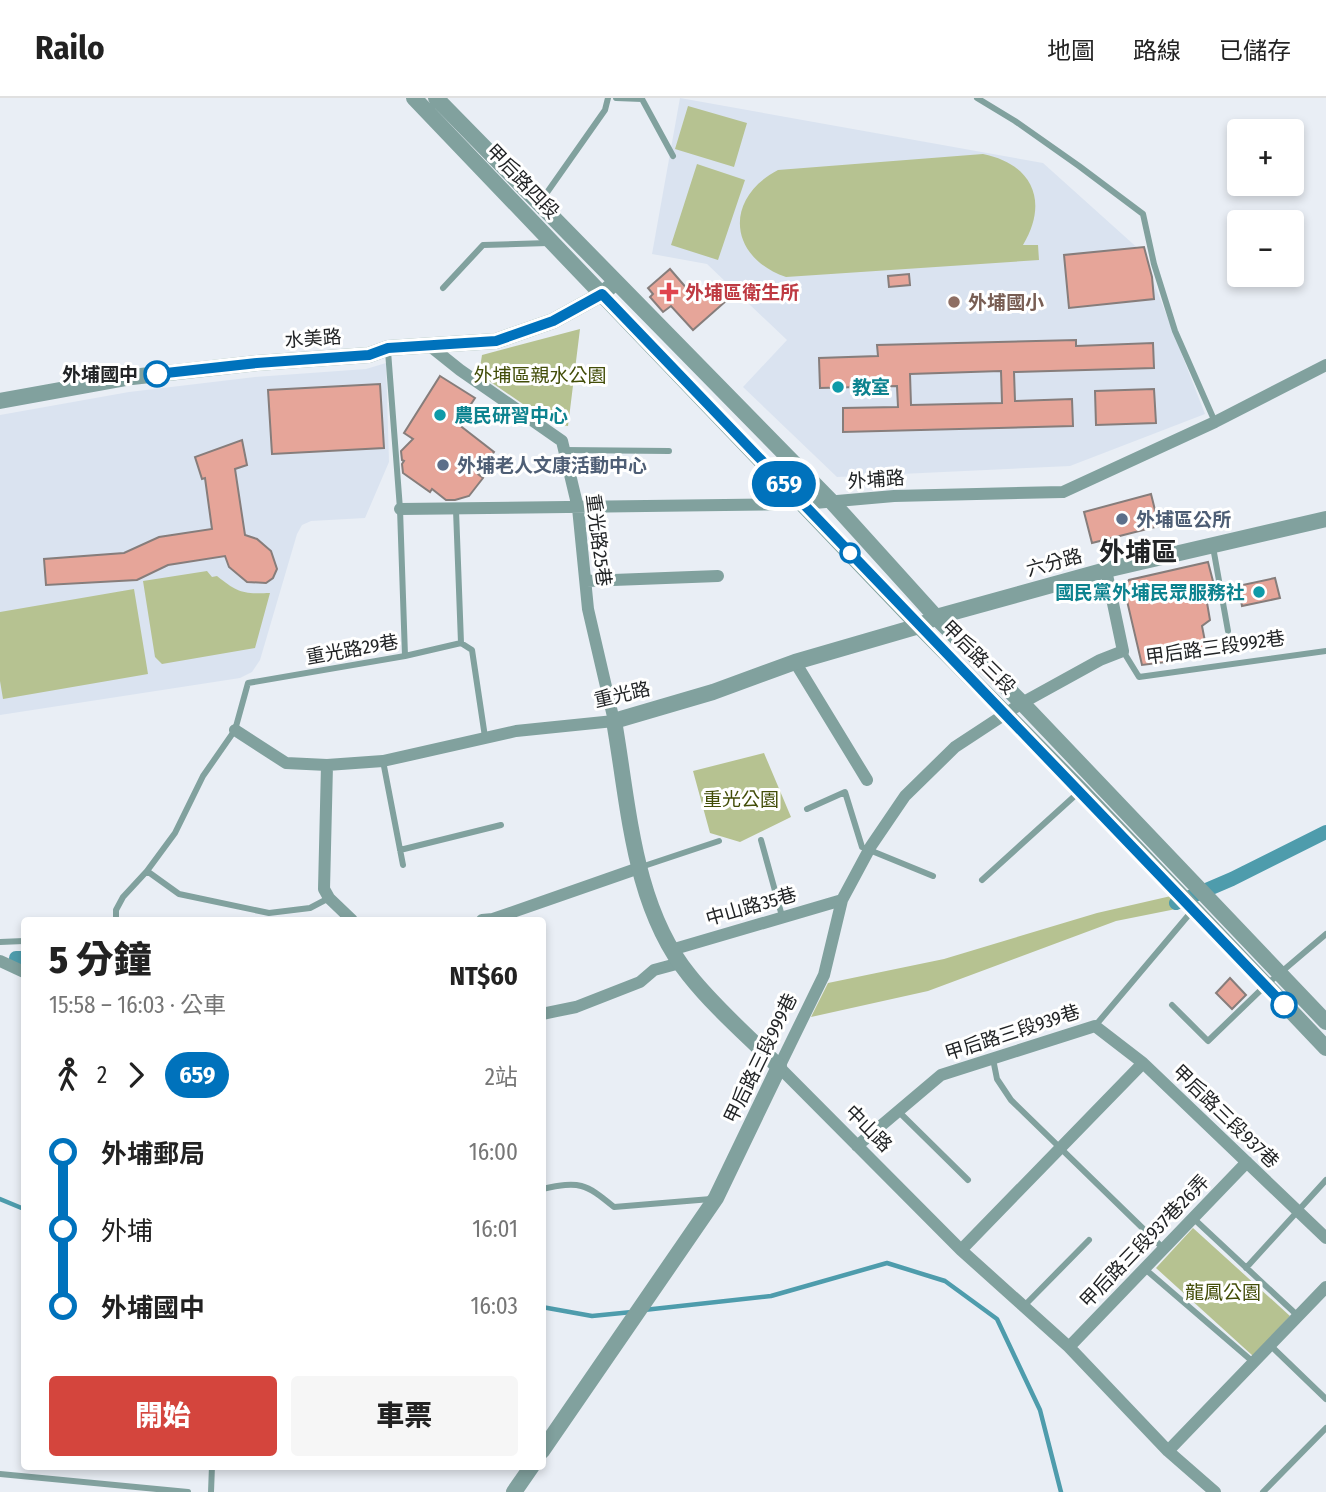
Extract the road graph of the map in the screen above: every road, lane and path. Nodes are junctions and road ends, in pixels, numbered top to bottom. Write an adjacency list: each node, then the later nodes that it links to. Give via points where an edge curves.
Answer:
1 (414, 98): 8 (street, 甲后路四段)
2 (436, 98): 7 (street, 甲后路四段)
3 (608, 98): 7 (lane, via 605,110)
4 (616, 98): 6 (lane, via 642,99)
5 (981, 100): 16 (lane, via 1143,214 1175,331)
6 (673, 156)
7 (540, 204): 9 (street, 甲后路四段)
8 (554, 243): 10 (lane, via 482,245); 11 (street, 甲后路四段)
9 (615, 281): 11 (street, 水美路); 19 (street, 甲后路三段)
10 (443, 288)
11 (602, 294): 12 (street, 水美路, via 553,321 496,341); 20 (street, 甲后路三段)
12 (430, 346): 13 (street, 水美路); 17 (street, via 562,441)
13 (388, 348): 15 (street, 水美路, via 369,355 132,377); 22 (lane)
14 (1326, 365): 16 (street, 外埔路)
15 (0, 401)
16 (1215, 422): 19 (street, 外埔路, via 1063,492)
17 (564, 450): 18 (lane); 21 (street, 重光路25巷)
18 (669, 451)
19 (832, 502): 20 (street, 外埔路); 29 (street, 甲后路三段)
20 (803, 503): 21 (street, 外埔路); 30 (street, 甲后路三段)
21 (578, 508): 23 (street, 外埔路); 28 (street, 重光路25巷)
22 (400, 509): 23 (street, 外埔路); 35 (lane)
23 (456, 510): 32 (lane)
24 (1326, 519): 25 (street, 六分路)
25 (1213, 547): 26 (street, 六分路); 31 (lane)
26 (1106, 570): 29 (street, 六分路); 34 (street, 甲后路三段992巷)
27 (718, 576): 28 (street)
28 (587, 581): 39 (street, 重光路25巷, via 588,609)
29 (936, 617): 30 (street, 六分路); 37 (street, 甲后路三段)
30 (919, 626): 36 (street, 重光路); 38 (street, 甲后路三段)
31 (1228, 631)
32 (461, 643): 35 (lane, 重光路29巷); 41 (lane, via 472,650)
33 (1326, 651): 34 (lane, 甲后路三段992巷, via 1139,677)
34 (1122, 652): 37 (street, 甲后路三段992巷)
35 (405, 656): 40 (lane, 重光路29巷, via 248,683)
36 (795, 662): 39 (street, 重光路); 45 (street)
37 (1022, 703): 38 (street, 甲后路三段999巷); 44 (street, 甲后路三段)
38 (1006, 715): 46 (street, 甲后路三段); 52 (street, 甲后路三段999巷, via 955,747 905,796)
39 (614, 721): 41 (street, 重光路); 54 (street, 中山路)
40 (235, 730): 43 (street, 重光路, via 286,763); 55 (lane, via 203,776 175,833)
41 (485, 737): 42 (street, 重光路)
42 (383, 761): 43 (street, 重光路); 51 (lane)
43 (327, 765): 58 (street, via 324,889)
44 (1093, 778): 46 (lane); 73 (street, 甲后路三段)
45 (867, 780)
46 (1081, 790): 57 (lane); 60 (street, 甲后路三段)
47 (807, 808): 52 (lane, via 845,792 862,847)
48 (501, 825): 51 (lane)
49 (761, 840): 62 (lane)
50 (719, 841): 54 (lane)
51 (400, 850): 53 (lane)
52 (868, 851): 56 (lane); 59 (street, 甲后路三段999巷)
53 (403, 865)
54 (639, 868): 66 (street); 70 (street, 中山路, via 651,912)
55 (147, 871): 61 (lane, via 179,894); 63 (lane, via 123,897)
56 (933, 876)
57 (982, 880)
58 (329, 898): 61 (lane, via 310,908 269,913); 65 (street)
59 (842, 901): 62 (street, 中山路35巷); 82 (street, 甲后路三段999巷, via 824,975)
60 (1193, 909): 74 (street, 甲后路三段); 78 (lane, 甲后路三段939巷)
61 (255, 910): 64 (lane)
62 (782, 916): 70 (street, 中山路35巷)
63 (116, 917)
64 (252, 917)
65 (349, 917)
66 (498, 917)
67 (1326, 933): 73 (lane)
68 (21, 941): 69 (lane)
69 (0, 942)
70 (676, 956): 76 (street, 中山路35巷, via 640,982); 82 (street, 中山路, via 689,976)
71 (0, 961): 72 (street)
72 (21, 971)
73 (1279, 973): 74 (lane); 77 (street, 甲后路三段)
74 (1266, 985): 75 (lane, via 1208,1041); 79 (street, 甲后路三段)
75 (1172, 1005)
76 (546, 1013)
77 (1326, 1022)
78 (1095, 1026): 80 (street, 甲后路三段939巷); 81 (street, 甲后路三段937巷)
79 (1326, 1048)
80 (993, 1057): 83 (street, 甲后路三段939巷, via 941,1075); 85 (lane, via 997,1079 1011,1100)
81 (1143, 1063): 85 (street); 86 (street, 甲后路三段937巷)
82 (779, 1067): 84 (street, 中山路); 90 (street, 甲后路三段999巷)
83 (898, 1111): 84 (street, 甲后路三段939巷); 87 (lane)
84 (857, 1146): 96 (street, 中山路)
85 (1060, 1150): 95 (lane); 96 (street)
86 (1247, 1162): 91 (street, 甲后路三段937巷); 92 (street, 甲后路三段937巷26弄)
87 (968, 1180)
88 (1326, 1180): 91 (lane)
89 (546, 1188): 90 (lane, via 583,1185 614,1207)
90 (716, 1198): 107 (street, 甲后路三段999巷)
91 (1297, 1210): 93 (street, 甲后路三段937巷); 98 (lane)
92 (1193, 1218): 95 (street, 甲后路三段937巷26弄); 98 (lane)
93 (1326, 1238)
94 (1089, 1240): 100 (lane)
95 (1163, 1248): 97 (street, 甲后路三段937巷26弄)
96 (961, 1250): 100 (street, 中山路)
97 (1144, 1268): 103 (street, 甲后路三段937巷26弄); 104 (lane)
98 (1246, 1268): 101 (lane)
99 (1326, 1287): 101 (street)
100 (1023, 1307): 103 (street, 中山路)
101 (1298, 1316): 102 (street)
102 (1270, 1345): 104 (street); 105 (lane)
103 (1069, 1347): 108 (street, 中山路)
104 (1252, 1361): 108 (street)
105 (1326, 1399)
106 (1326, 1428): 116 (lane)
107 (546, 1445)
108 (1168, 1451): 115 (street, 中山路)
109 (212, 1470): 113 (lane)
110 (529, 1470): 114 (street)
111 (0, 1474): 112 (lane)
112 (188, 1492)
113 (211, 1492)
114 (514, 1492)
115 (1215, 1492)
116 (1262, 1492)

